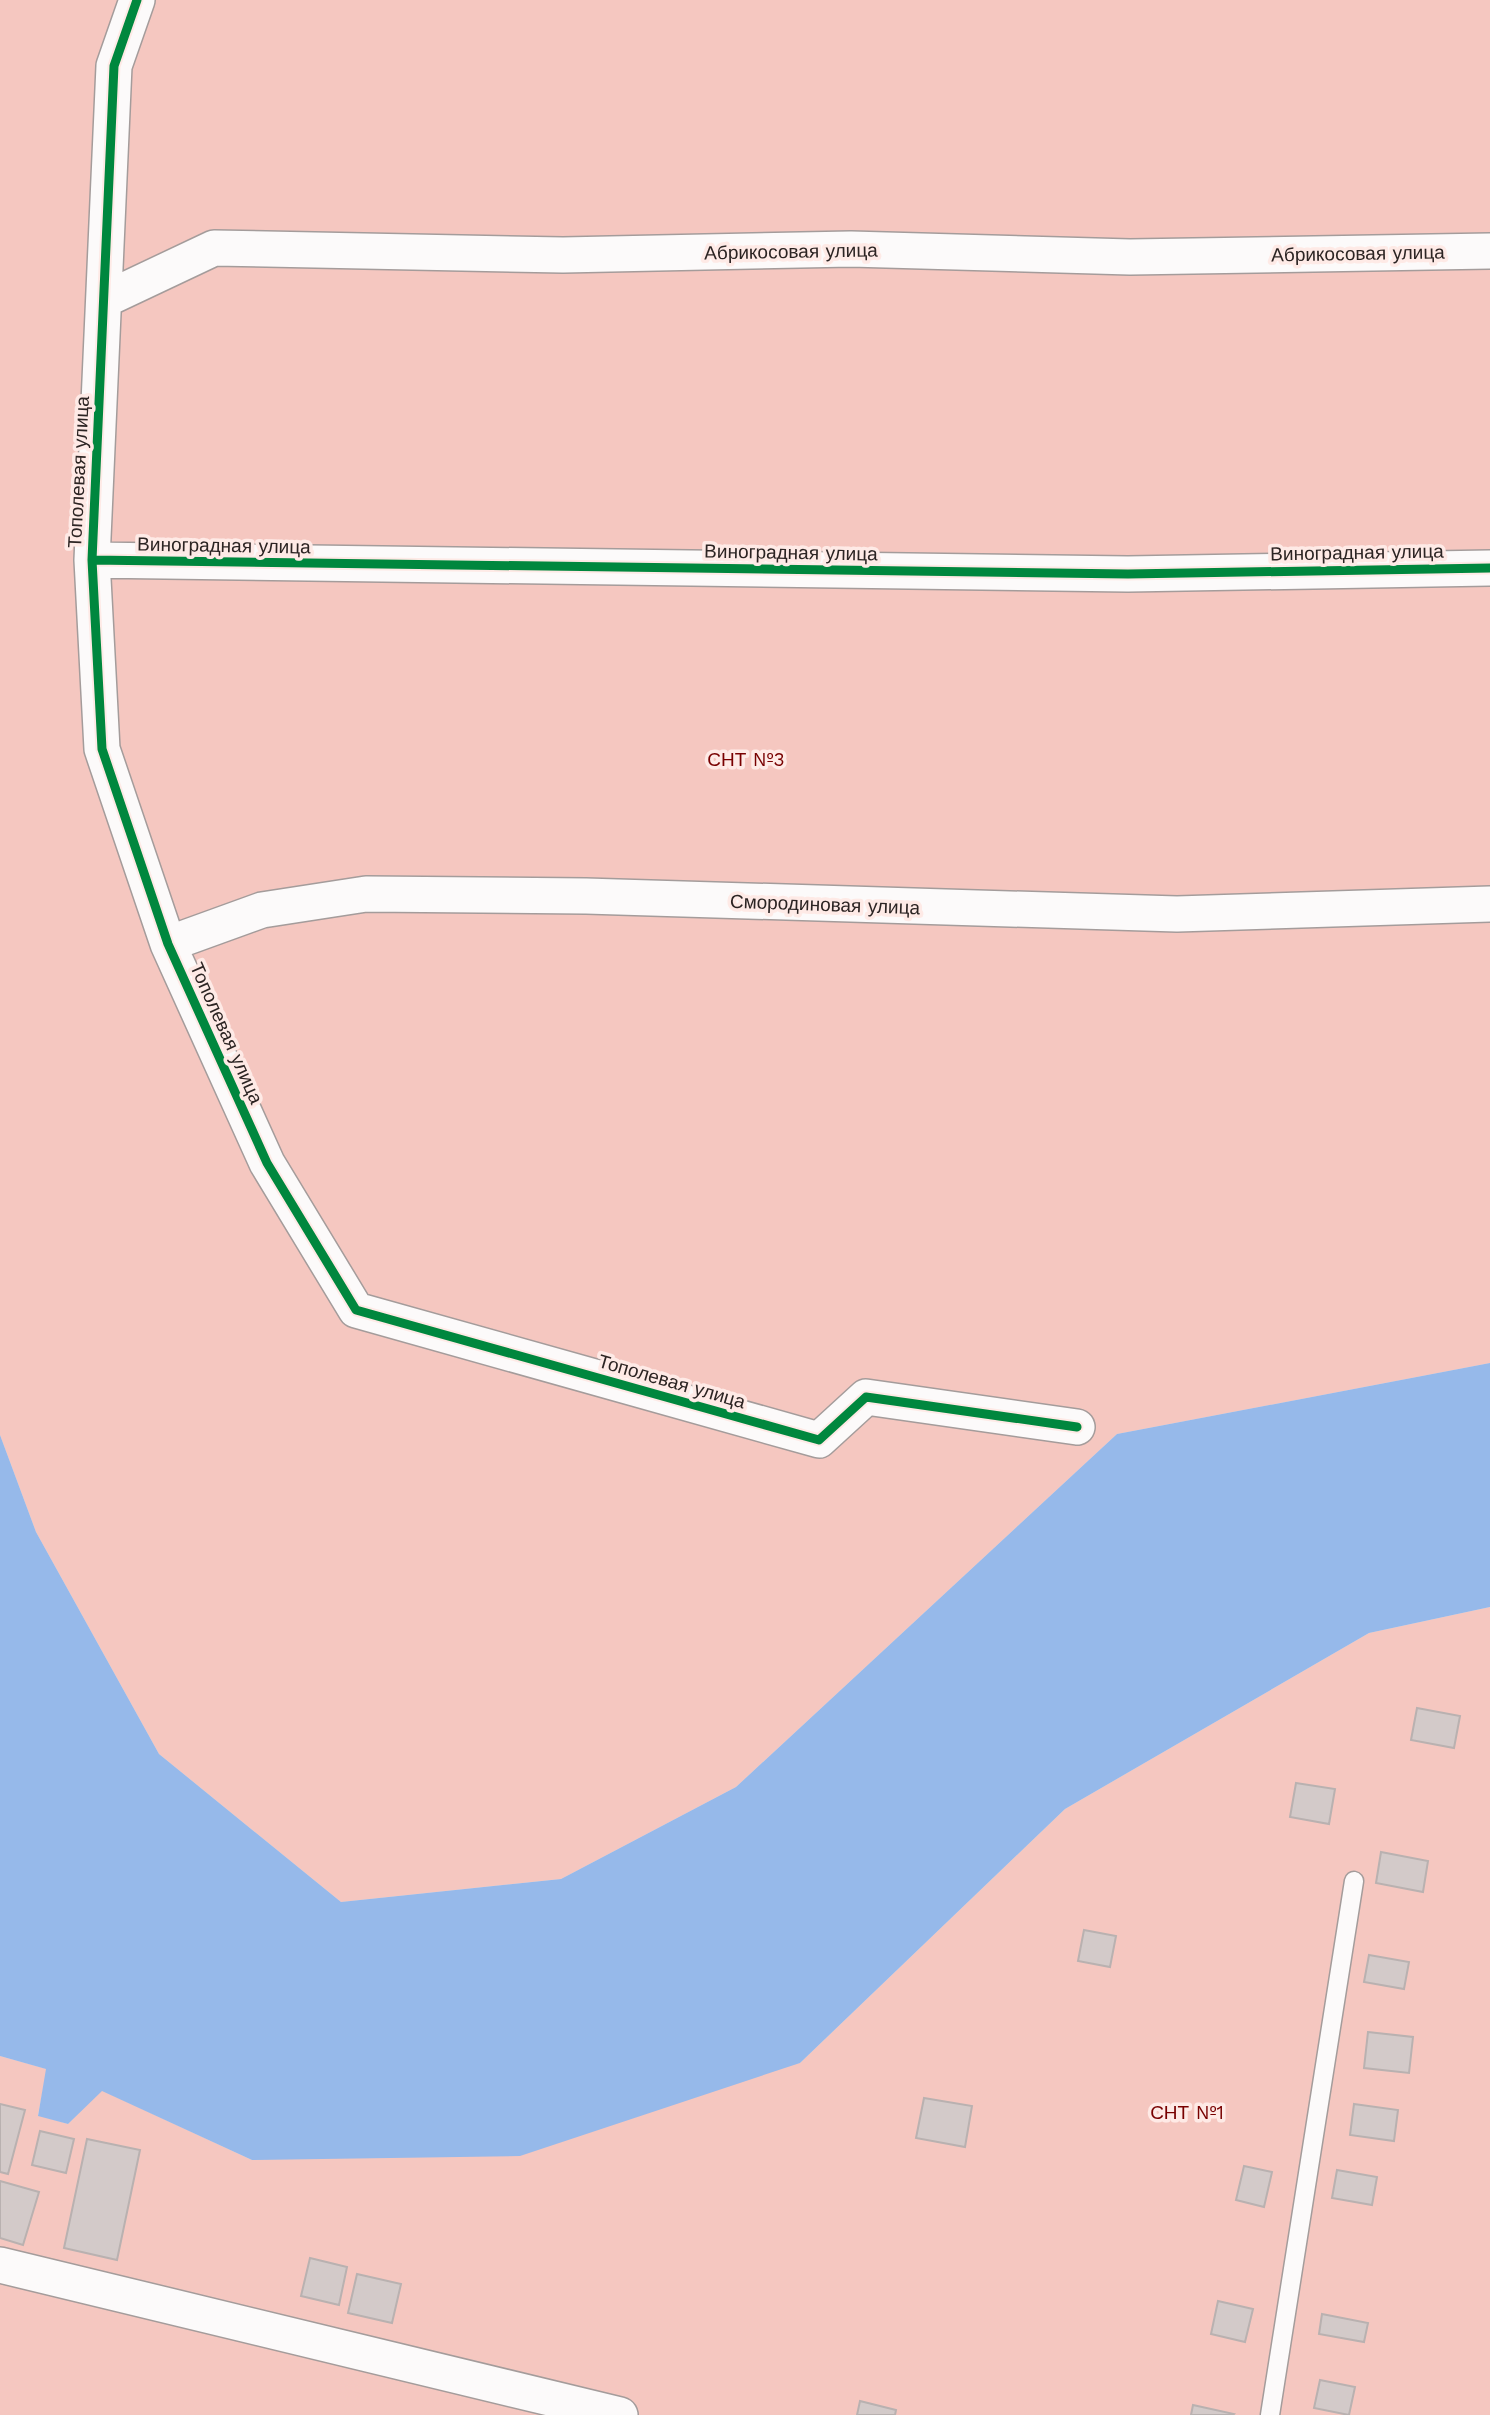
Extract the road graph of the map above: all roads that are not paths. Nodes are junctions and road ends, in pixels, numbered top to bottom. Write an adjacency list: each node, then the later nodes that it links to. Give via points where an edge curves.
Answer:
1 (137, 0): 3 (street, Тополевая улица, via 114,66)
2 (1490, 251): 3 (street, Абрикосовая улица, via 1130,257 851,248 563,255 214,248)
3 (104, 300): 4 (street, Тополевая улица)
4 (92, 560): 5 (street, Виноградная улица, via 1128,574); 7 (street, Тополевая улица, via 102,750)
5 (1490, 568)
6 (1490, 904): 7 (street, Смородиновая улица, via 1177,914 366,894 262,910)
7 (168, 944): 8 (street, Тополевая улица, via 267,1163 356,1310 819,1440 866,1397)
8 (1077, 1427)
9 (1354, 1881): 12 (lane)
10 (0, 2265): 11 (street)
11 (620, 2415)
12 (1270, 2415)

